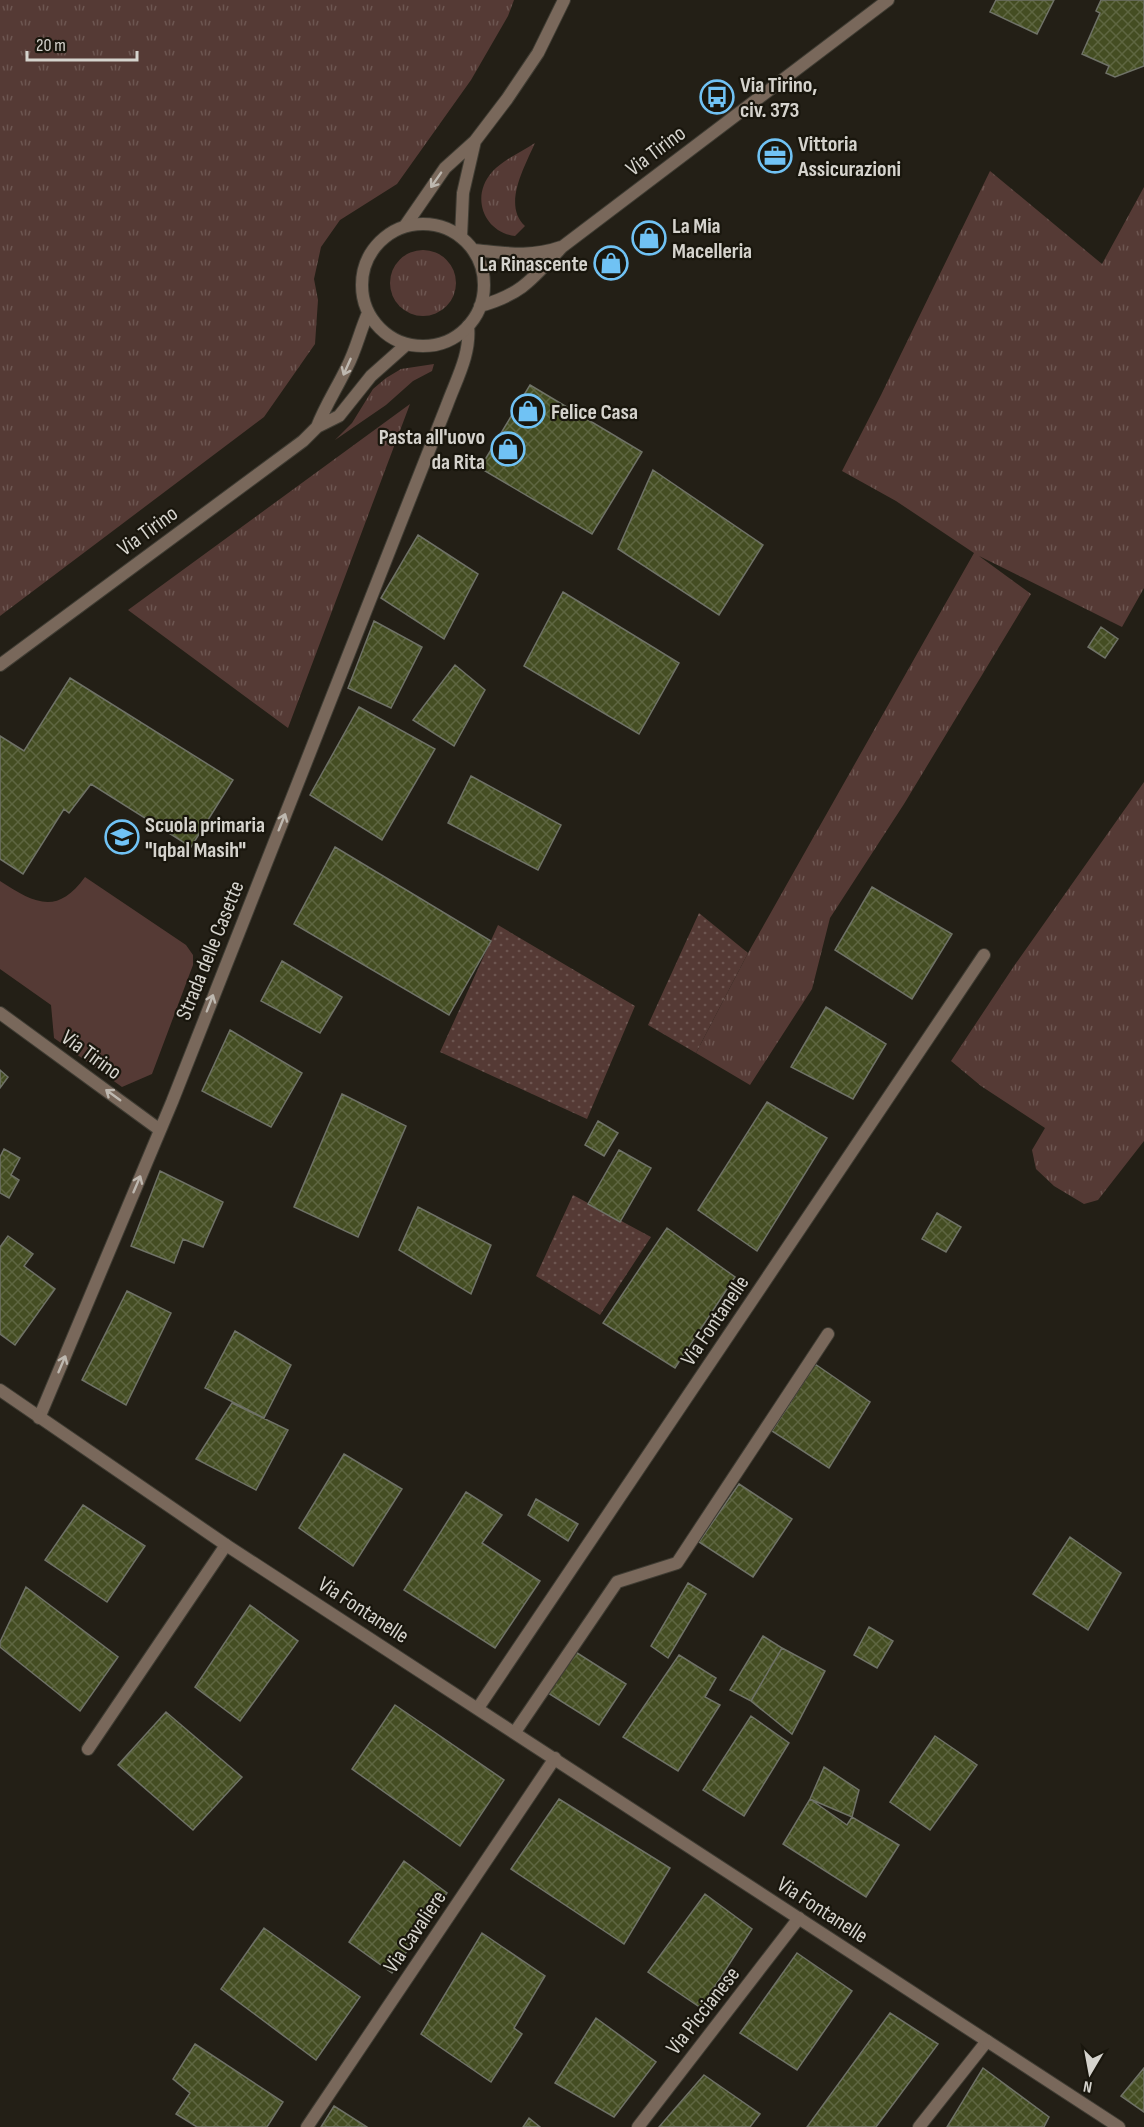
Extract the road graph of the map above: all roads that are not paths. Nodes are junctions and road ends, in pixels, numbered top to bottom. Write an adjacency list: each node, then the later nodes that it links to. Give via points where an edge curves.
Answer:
1 (564, 0): 3 (street, via 538,53)
2 (888, 0): 6 (street, Via Tirino)
3 (476, 141): 4 (street, one-way to 4, via 445,168); 5 (street, via 463,193)
4 (405, 226): 5 (street, via 424,223 444,227); 9 (street, via 379,241 366,261 361,283)
5 (461, 237): 7 (street)
6 (562, 247): 7 (street, Via Tirino, via 527,255); 8 (street, Via Tirino, via 530,282 505,299)
7 (474, 250): 8 (street, via 482,268)
8 (480, 306): 10 (street)
9 (368, 313): 11 (street, via 378,327); 12 (street, Via Tirino, one-way to 12, via 349,364)
10 (468, 326): 11 (street, via 440,344); 16 (street, Strada delle Casette, one-way to 10, via 465,357)
11 (407, 344): 12 (street, Via Tirino, via 370,376 339,416)
12 (317, 427): 13 (street, Via Tirino)
13 (0, 664)
14 (984, 955): 21 (street, Via Fontanelle)
15 (0, 1013): 16 (street, Via Tirino, one-way to 15)
16 (160, 1130): 19 (street, Strada delle Casette, one-way to 16)
17 (828, 1334): 22 (street, via 676,1563 617,1582)
18 (0, 1390): 19 (street, Via Fontanelle)
19 (39, 1418): 20 (street, Via Fontanelle)
20 (226, 1545): 21 (street, Via Fontanelle); 23 (street)
21 (478, 1708): 22 (street, Via Fontanelle)
22 (515, 1732): 24 (street, Via Fontanelle)
23 (88, 1749)
24 (555, 1758): 25 (street, Via Fontanelle); 28 (street, Via Cavaliere)
25 (799, 1918): 26 (street, Via Fontanelle); 29 (street, Via Piccianese)
26 (987, 2041): 27 (street, Via Fontanelle); 30 (street)
27 (1110, 2125)
28 (307, 2127)
29 (638, 2127)
30 (919, 2127)

